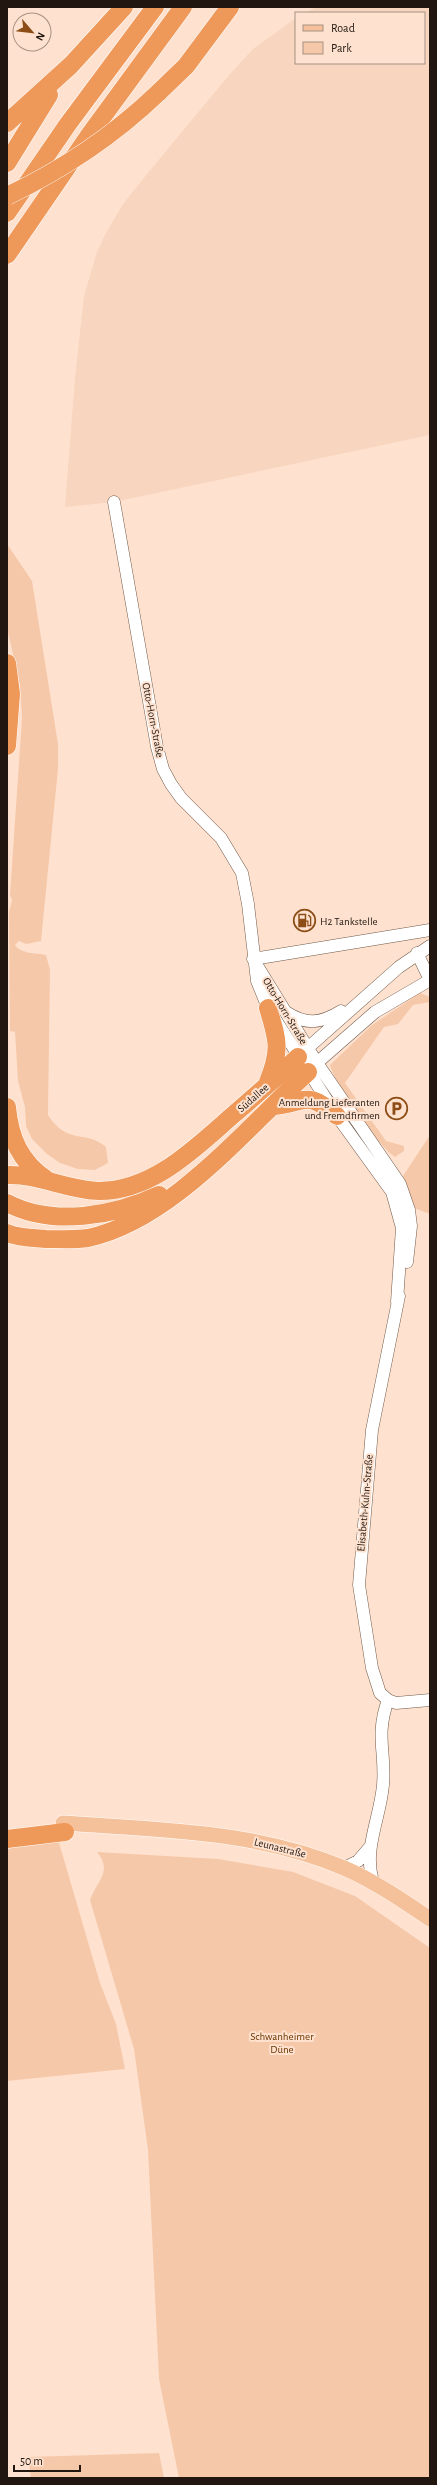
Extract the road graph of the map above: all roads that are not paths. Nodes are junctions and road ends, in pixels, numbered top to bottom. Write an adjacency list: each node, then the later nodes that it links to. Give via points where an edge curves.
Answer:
1 (124, 7): 5 (highway)
2 (155, 7): 9 (highway, via 68,124)
3 (184, 7): 10 (highway, via 90,134)
4 (230, 7): 8 (highway, bridge, via 186,66 113,133 82,155)
5 (71, 66): 6 (highway); 7 (highway, via 39,109)
6 (7, 123)
7 (7, 163)
8 (7, 196)
9 (7, 213)
10 (7, 255)
11 (114, 502): 17 (street, Otto-Horn-Straße, via 163,769 181,798 221,838 242,873 248,904)
12 (7, 663): 13 (highway, via 11,694)
13 (7, 746)
14 (430, 930): 17 (street)
15 (430, 946): 16 (street, Südallee)
16 (417, 954): 18 (street); 19 (street, Südallee)
17 (253, 960): 20 (street, Otto-Horn-Straße, via 257,981)
18 (430, 980): 21 (street, Südallee)
19 (362, 998): 20 (street, via 332,1016 316,1022 301,1020); 21 (street); 22 (street, Südallee)
20 (276, 1009): 22 (street, Otto-Horn-Straße); 24 (highway, via 275,1031 278,1052)
21 (375, 1012): 23 (street, Südallee)
22 (303, 1052): 23 (street, Elisabeth-Kuhn-Straße); 24 (highway, Südallee)
23 (312, 1067): 25 (highway, Südallee); 27 (street, Elisabeth-Kuhn-Straße); 33 (street, Elisabeth-Kuhn-Straße, via 395,1176 407,1202 412,1235)
24 (267, 1085): 30 (highway, Südallee, via 190,1152 150,1178 107,1190 76,1189)
25 (272, 1106): 27 (highway, via 284,1105 303,1098 315,1101); 29 (highway, Südallee)
26 (7, 1107): 30 (highway, via 9,1128 17,1150 32,1168)
27 (337, 1116): 33 (street, Elisabeth-Kuhn-Straße, via 376,1168 396,1202 402,1228)
28 (7, 1175): 30 (highway)
29 (195, 1177): 31 (highway, via 177,1188 135,1205 88,1215 45,1215); 32 (highway, via 146,1214 99,1235 74,1239)
30 (50, 1181)
31 (7, 1203)
32 (10, 1235)
33 (397, 1302): 34 (street, Elisabeth-Kuhn-Straße, via 372,1430 359,1574 360,1596 374,1678 380,1692)
34 (388, 1700): 35 (street, via 400,1704); 39 (street, via 380,1730 382,1796)
35 (430, 1700)
36 (7, 1828): 37 (highway)
37 (64, 1828): 38 (highway); 40 (main road, Leunastraße, via 115,1827 208,1834 272,1844)
38 (7, 1838)
39 (370, 1847): 40 (street, via 358,1861); 41 (street, via 369,1866)
40 (344, 1868): 41 (main road, Leunastraße)
41 (373, 1882): 42 (main road, Leunastraße)
42 (430, 1918)

